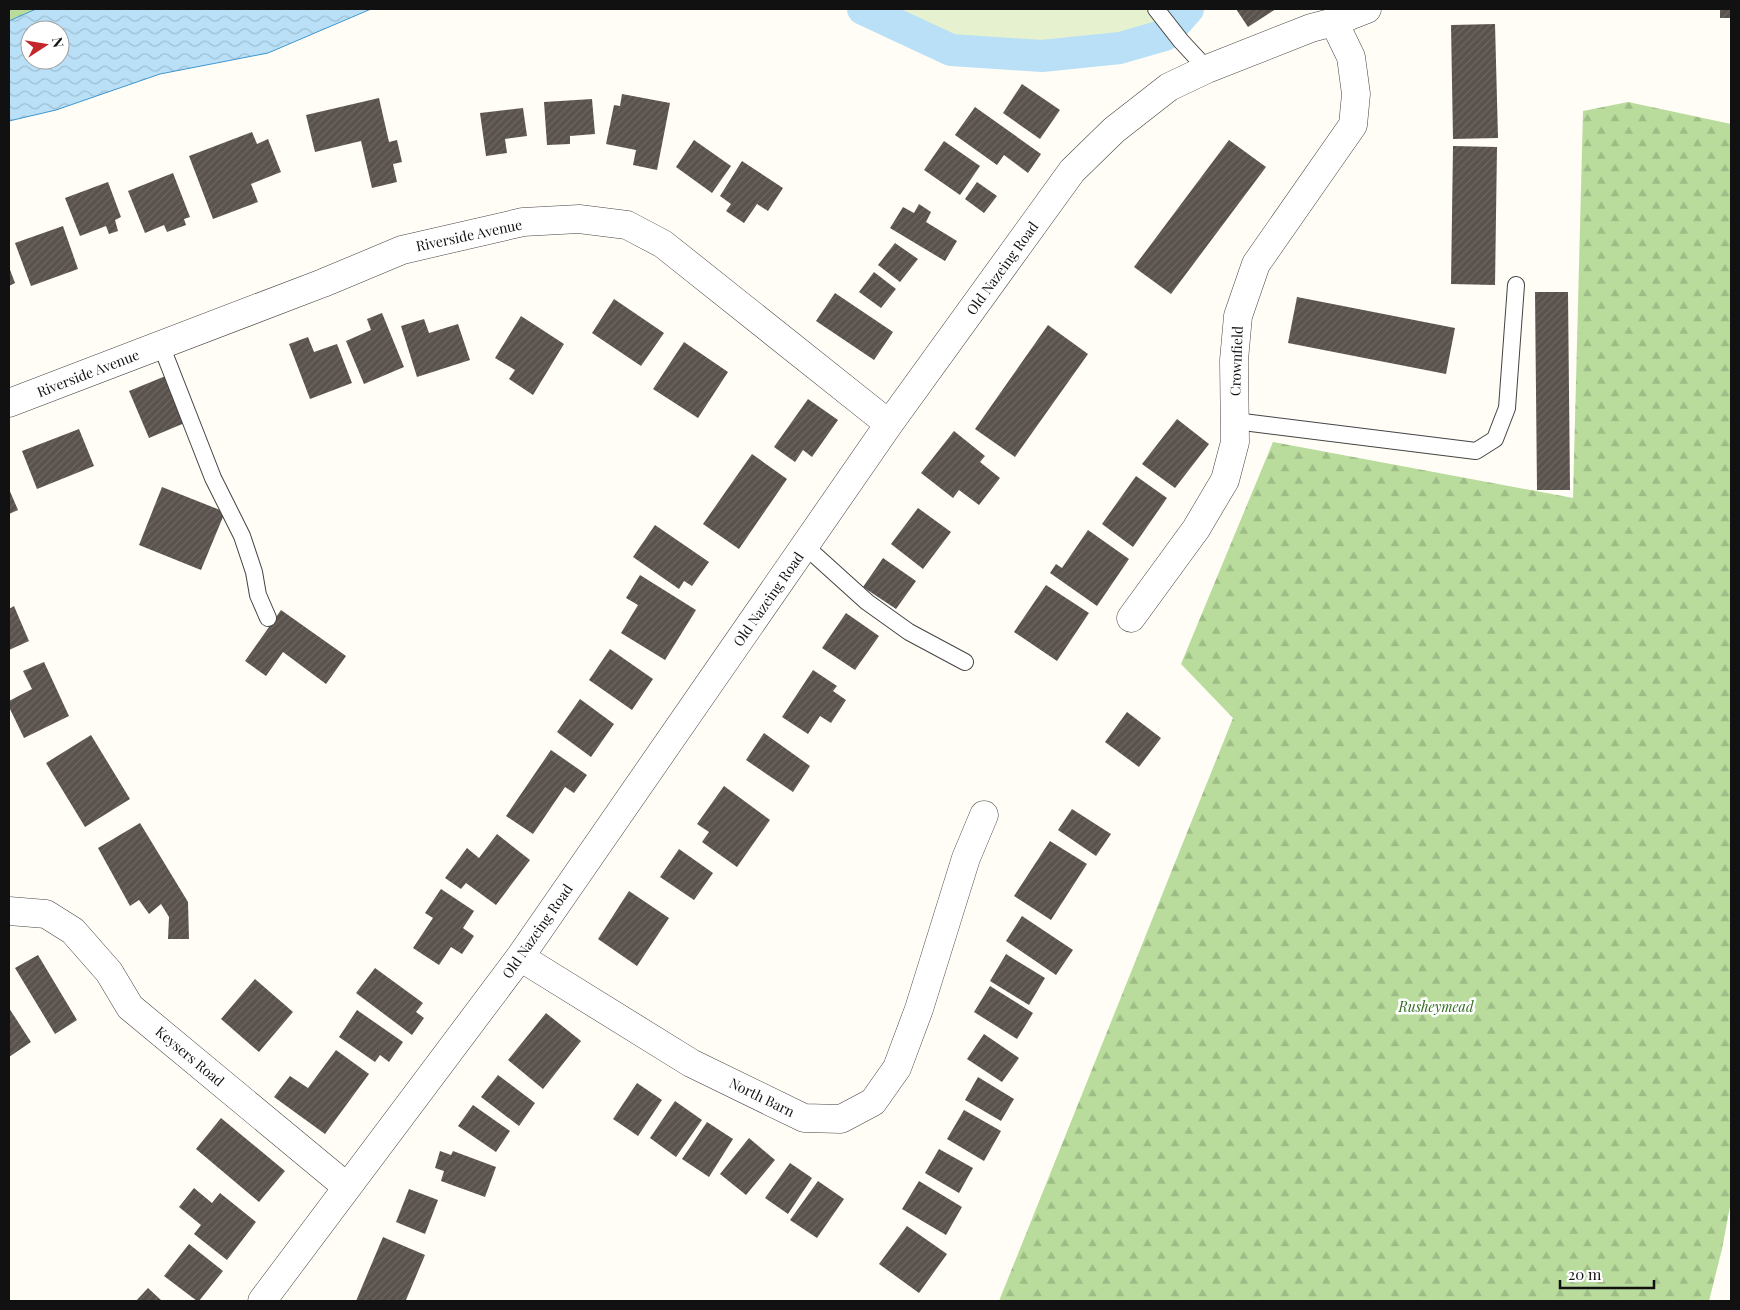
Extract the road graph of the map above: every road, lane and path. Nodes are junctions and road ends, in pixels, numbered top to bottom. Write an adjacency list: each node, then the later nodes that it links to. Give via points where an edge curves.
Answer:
1 (1368, 9): 3 (street, Old Nazeing Road)
2 (1159, 12): 4 (lane)
3 (1334, 22): 4 (street, Old Nazeing Road); 8 (street, Crownfield, via 1351,57 1356,94 1353,125 1256,264 1238,316 1234,360)
4 (1207, 70): 9 (street, Old Nazeing Road, via 1169,87 1114,130 1072,171)
5 (1516, 285): 8 (lane, via 1507,408 1495,439 1476,450)
6 (161, 345): 7 (street, Riverside Avenue); 9 (street, Riverside Avenue, via 402,250 523,222 579,219 628,225 663,244); 11 (lane, via 213,478 242,536 258,595)
7 (9, 403)
8 (1235, 422): 12 (street, Crownfield, via 1235,442 1225,480 1196,529)
9 (889, 424): 10 (street, Old Nazeing Road)
10 (805, 546): 13 (lane, via 866,602 909,632); 16 (street, Old Nazeing Road)
11 (268, 618)
12 (1131, 618)
13 (965, 662)
14 (984, 815): 16 (street, North Barn, via 966,858 898,1068 873,1102 841,1119 804,1118 691,1063)
15 (9, 911): 17 (street, Keysers Road, via 46,914 73,931 108,972 130,1007)
16 (520, 957): 17 (street, Old Nazeing Road)
17 (347, 1187): 18 (street, Old Nazeing Road)
18 (262, 1301)

